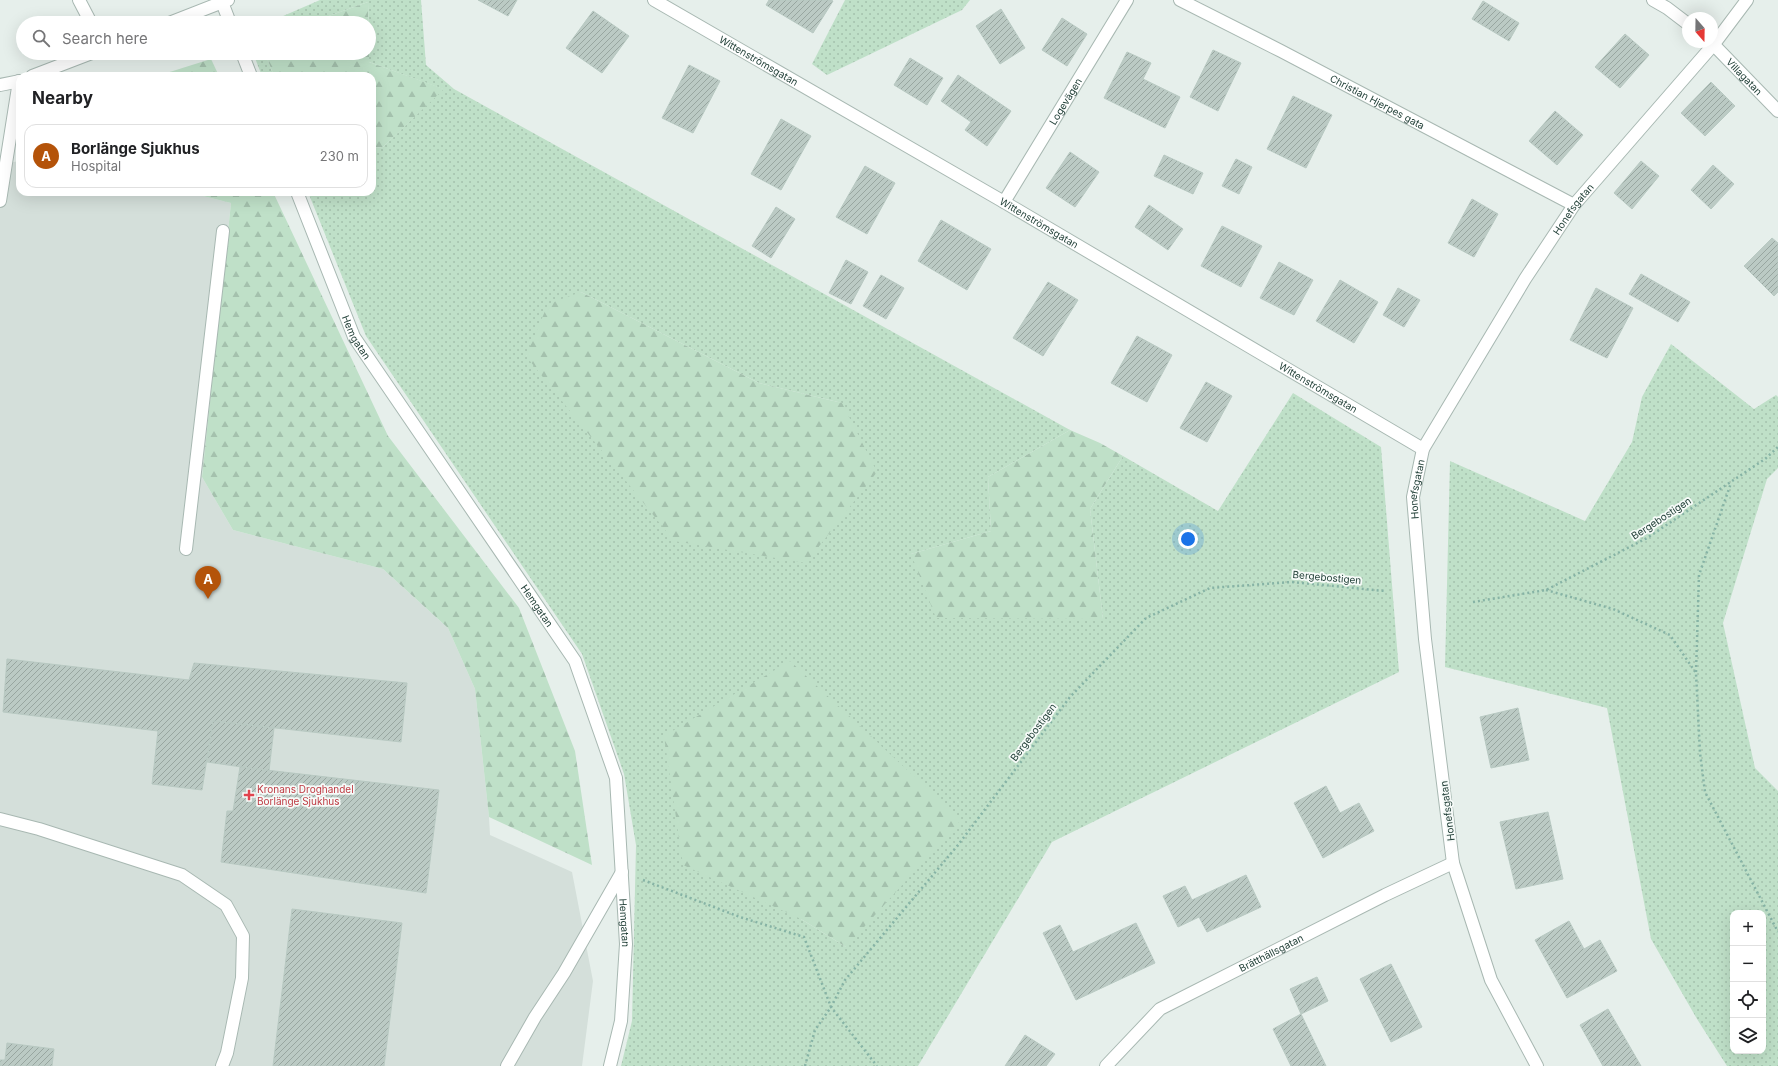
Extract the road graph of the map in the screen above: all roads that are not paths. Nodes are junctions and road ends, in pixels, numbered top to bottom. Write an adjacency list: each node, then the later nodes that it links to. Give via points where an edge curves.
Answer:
1 (79, 0): 8 (street)
2 (654, 0): 25 (street, Wittenströmsgatan)
3 (1127, 0): 25 (street, Logevägen)
4 (1180, 0): 26 (street, Christian Hjerpes gata)
5 (1653, 0): 11 (street)
6 (1747, 0): 12 (street, Honefsgatan)
7 (224, 1): 9 (street); 10 (street)
8 (87, 16)
9 (186, 16)
10 (228, 16)
11 (1682, 19)
12 (1718, 36)
13 (1708, 48): 26 (street, Honefsgatan)
14 (1717, 48): 22 (street, Villagatan)
15 (74, 60): 17 (street)
16 (245, 60): 18 (street)
17 (42, 72)
18 (249, 72)
19 (16, 82): 20 (street)
20 (0, 85)
21 (16, 100): 24 (street)
22 (1778, 110)
23 (299, 196): 32 (street, Hemgatan, via 354,337 575,661 616,778)
24 (0, 201)
25 (1004, 202): 28 (street, Wittenströmsgatan)
26 (1574, 205): 28 (street, Honefsgatan, via 1525,278)
27 (223, 232): 29 (street)
28 (1423, 449): 31 (street, Honefsgatan, via 1413,497 1425,639)
29 (186, 549)
30 (0, 819): 33 (street, via 182,875 226,905 243,936 242,978)
31 (1452, 863): 36 (street, Brätthällsgatan, via 1160,1009); 37 (street, Honefsgatan, via 1491,980)
32 (622, 872): 34 (street, via 564,973); 35 (street, Hemgatan, via 626,944 621,1021)
33 (222, 1066)
34 (506, 1066)
35 (610, 1066)
36 (1106, 1066)
37 (1537, 1066)

